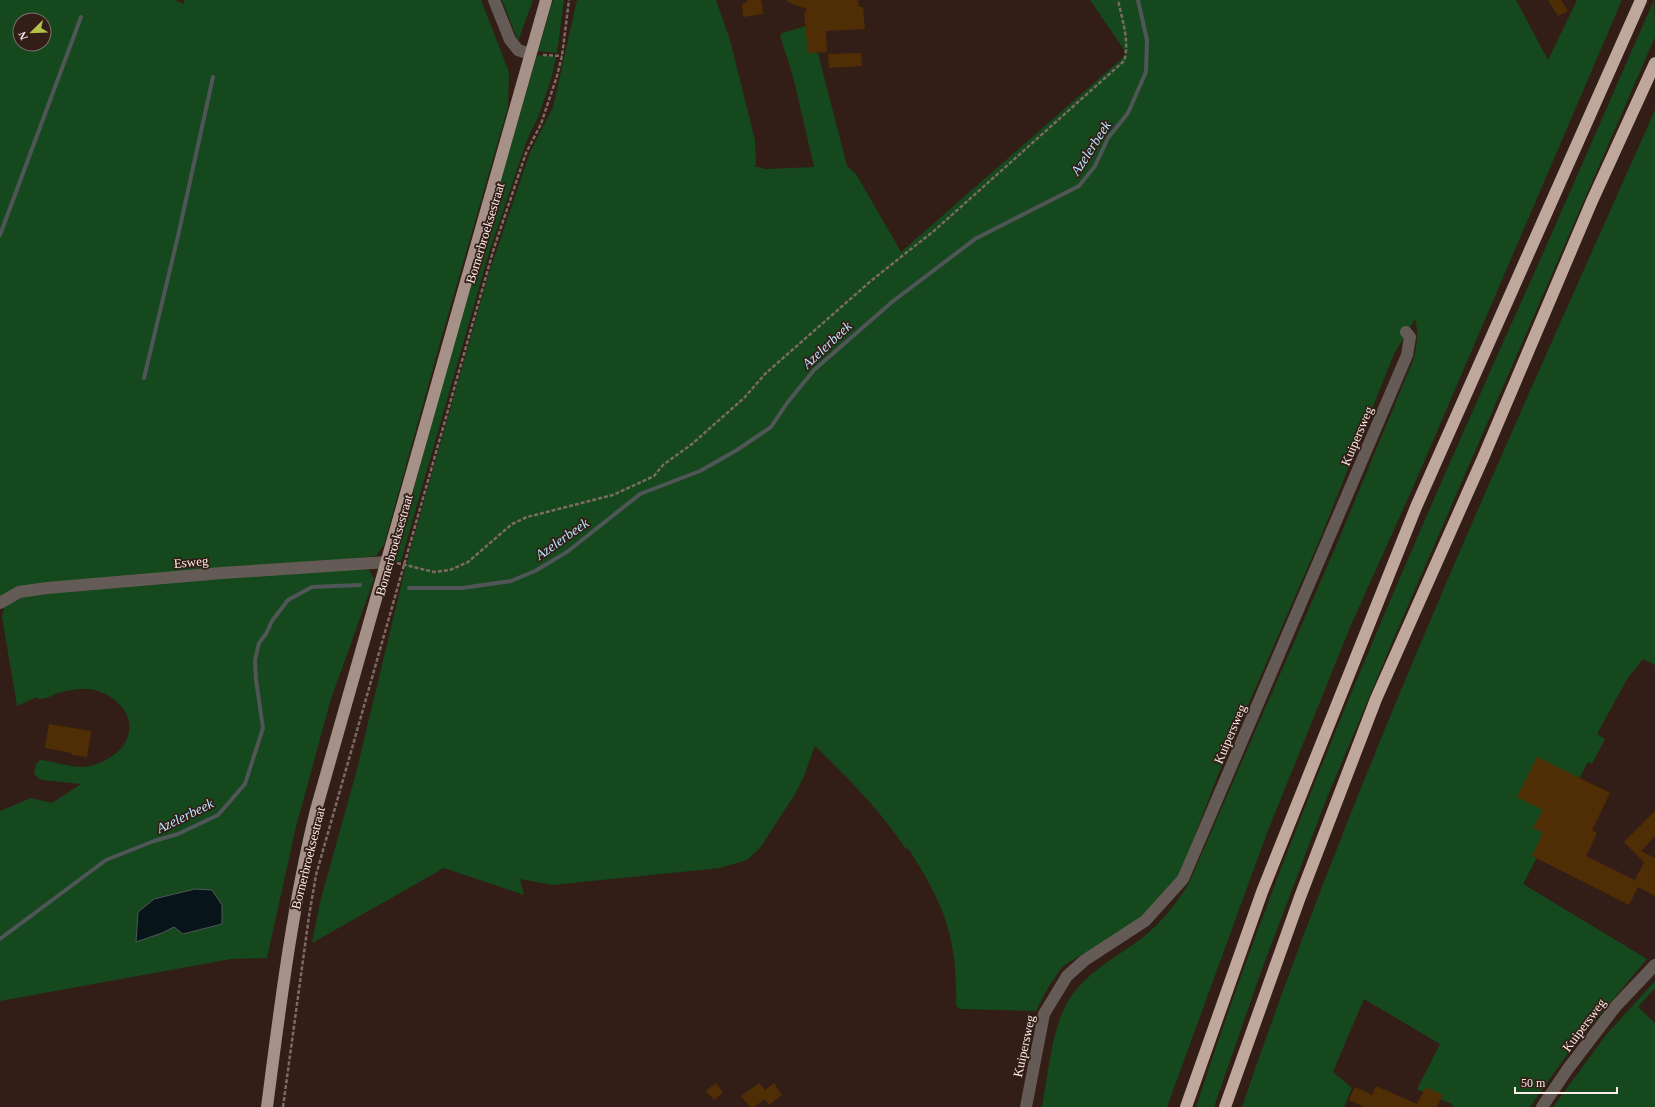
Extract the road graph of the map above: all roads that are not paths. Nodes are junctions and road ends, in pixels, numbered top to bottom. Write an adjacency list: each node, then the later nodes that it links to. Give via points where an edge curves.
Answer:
1 (494, 0): 4 (street, via 510,40 518,50)
2 (546, 0): 4 (main road, Bornerbroeksestraat)
3 (1641, 0): 12 (highway, via 1416,507 1262,892)
4 (530, 54): 7 (main road, Bornerbroeksestraat)
5 (1655, 63): 13 (highway, via 1592,201 1376,699 1300,898)
6 (1406, 332): 11 (street, Kuipersweg, via 1410,337 1407,355 1183,879 1144,921 1085,960 1067,976 1044,1014)
7 (387, 562): 8 (street, Esweg, via 47,588 19,592); 10 (main road, Bornerbroeksestraat, via 316,810 302,868)
8 (0, 603)
9 (1655, 965): 14 (street, Kuipersweg, via 1616,1006)
10 (266, 1107)
11 (1026, 1107)
12 (1186, 1107)
13 (1225, 1107)
14 (1542, 1107)

